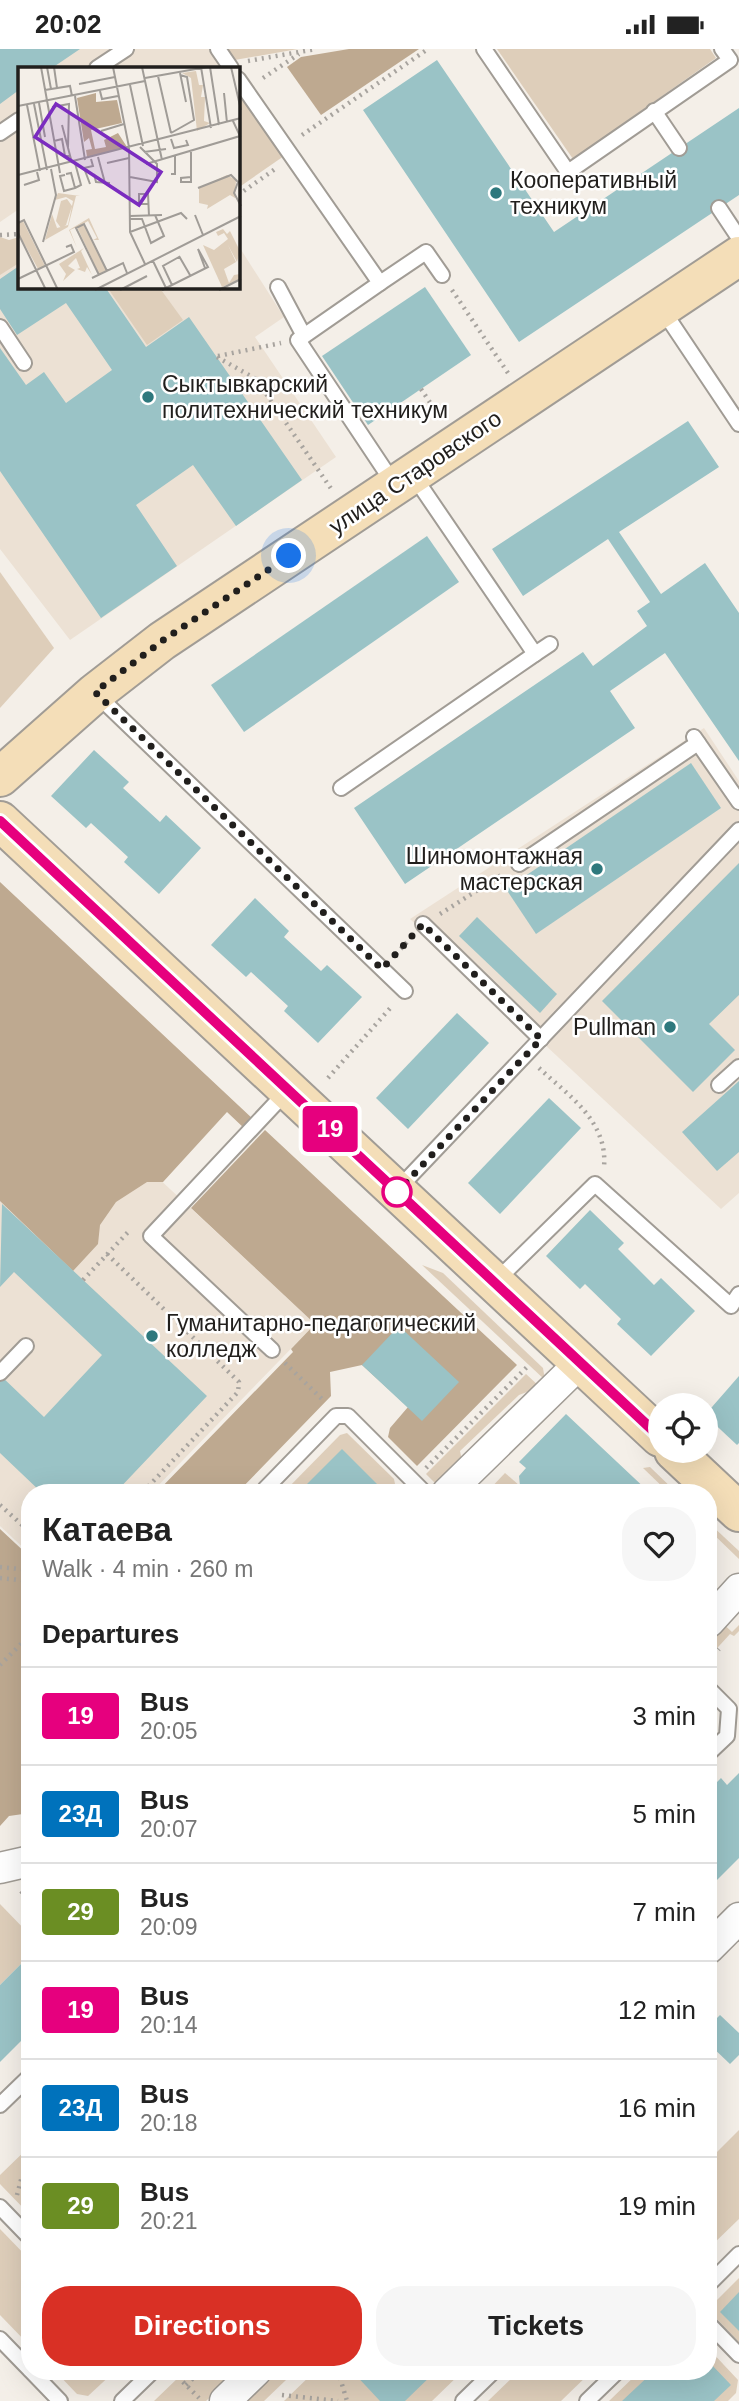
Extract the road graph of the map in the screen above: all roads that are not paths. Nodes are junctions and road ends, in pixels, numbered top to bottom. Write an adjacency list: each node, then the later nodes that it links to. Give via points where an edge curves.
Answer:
1 (126, 49): 6 (lane)
2 (218, 49): 5 (lane)
3 (484, 49): 8 (lane, via 568,171)
4 (723, 49): 8 (lane, via 730,59)
5 (229, 66)
6 (99, 67)
7 (242, 84): 16 (lane)
8 (654, 111): 11 (lane)
9 (18, 121): 10 (lane)
10 (0, 133)
11 (679, 148)
12 (719, 208): 13 (lane)
13 (739, 238)
14 (739, 256): 18 (street, улица Старовского)
15 (442, 275): 16 (lane, via 426,252)
16 (380, 283): 20 (lane)
17 (278, 286): 20 (lane)
18 (661, 307): 22 (lane); 23 (street, улица Старовского)
19 (0, 327): 21 (lane)
20 (301, 338): 23 (lane)
21 (24, 363)
22 (739, 424)
23 (404, 480): 25 (lane); 26 (street, улица Старовского, via 162,641)
24 (550, 644): 25 (lane)
25 (535, 654): 28 (lane)
26 (95, 692): 27 (street, улица Старовского); 34 (lane)
27 (0, 777)
28 (341, 788)
29 (739, 802): 32 (lane, via 695,739)
30 (0, 821): 38 (street)
31 (739, 830): 35 (lane)
32 (519, 864)
33 (423, 924): 35 (lane)
34 (405, 991)
35 (541, 1039): 39 (lane)
36 (739, 1067): 37 (lane)
37 (719, 1085)
38 (288, 1090): 39 (street); 43 (lane, via 152,1236)
39 (396, 1191): 40 (street)
40 (494, 1283): 41 (lane, via 595,1184 731,1306); 44 (street)
41 (739, 1294)
42 (26, 1346): 45 (lane)
43 (272, 1350)
44 (580, 1363): 46 (street); 50 (street)
45 (0, 1373)
46 (648, 1426)
47 (688, 1463): 51 (street)
48 (270, 1484): 49 (lane, via 339,1415 348,1416)
49 (421, 1484)
50 (451, 1484)
51 (713, 1484)
52 (717, 1487): 53 (street)
53 (736, 1503)
54 (739, 1589): 55 (street)
55 (717, 1613)
56 (717, 1697): 57 (lane, via 729,1709 727,1736)
57 (717, 1745)
58 (21, 1863): 59 (street)
59 (0, 1868)
60 (739, 1918): 61 (street)
61 (717, 1940)
62 (21, 2085): 63 (lane)
63 (0, 2105)
64 (0, 2207): 65 (lane)
65 (21, 2229)
66 (739, 2254): 67 (lane)
67 (717, 2276)
68 (717, 2332): 70 (lane)
69 (0, 2339): 71 (lane)
70 (739, 2355)
71 (21, 2361)
72 (39, 2380): 77 (lane)
73 (144, 2380): 78 (lane)
74 (247, 2380): 79 (street)
75 (485, 2380): 80 (lane)
76 (609, 2380): 81 (lane)
77 (60, 2401)
78 (122, 2401)
79 (225, 2401)
80 (463, 2401)
81 (587, 2401)

